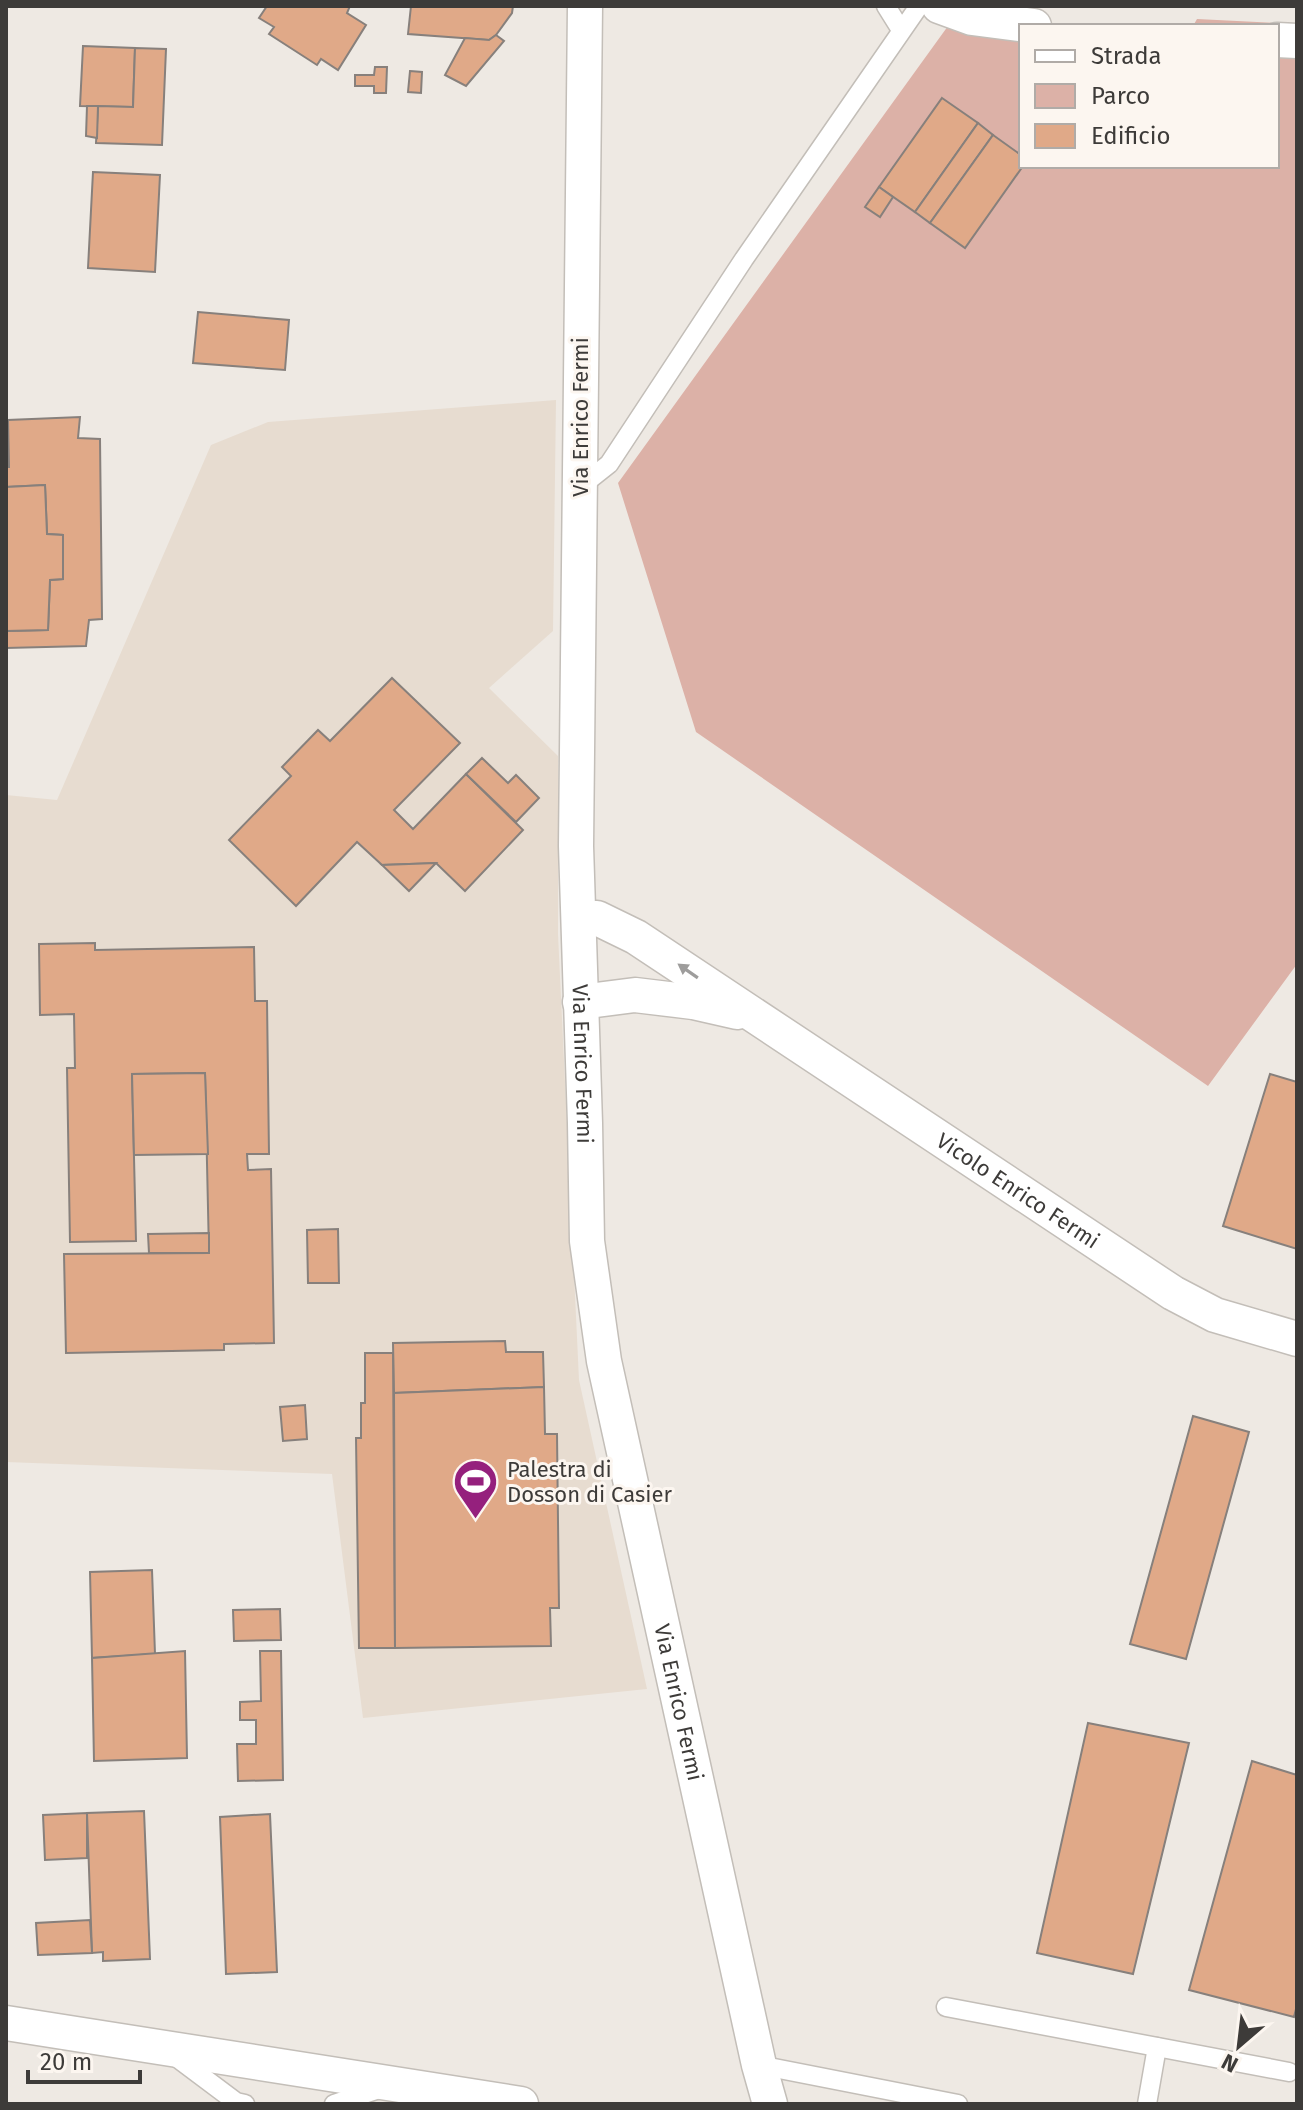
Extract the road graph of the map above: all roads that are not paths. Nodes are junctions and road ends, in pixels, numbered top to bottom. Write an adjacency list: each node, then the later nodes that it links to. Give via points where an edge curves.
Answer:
1 (585, 6): 7 (street, Via Enrico Fermi)
2 (886, 6): 6 (lane)
3 (919, 6): 6 (lane)
4 (939, 6): 5 (street, via 972,18)
5 (1019, 24)
6 (901, 30): 7 (lane, via 609,464)
7 (580, 487): 8 (street, Via Enrico Fermi)
8 (579, 919): 9 (street, Via Enrico Fermi); 10 (street, Vicolo Enrico Fermi, one-way to 8, via 636,937 597,918)
9 (580, 1002): 10 (street, Vicolo Enrico Fermi, via 635,995); 16 (street, Via Enrico Fermi, via 587,1241 604,1361)
10 (753, 1015): 11 (street, Vicolo Enrico Fermi, via 1173,1293 1215,1315)
11 (1297, 1339)
12 (946, 2007): 14 (lane)
13 (6, 2023): 15 (street)
14 (1157, 2047): 17 (lane); 24 (lane)
15 (164, 2048): 18 (street); 19 (lane)
16 (759, 2065): 22 (street, Via Enrico Fermi); 23 (lane)
17 (1289, 2072)
18 (394, 2084): 20 (lane); 21 (street)
19 (245, 2104)
20 (334, 2104)
21 (521, 2104)
22 (770, 2104)
23 (958, 2104)
24 (1147, 2104)

